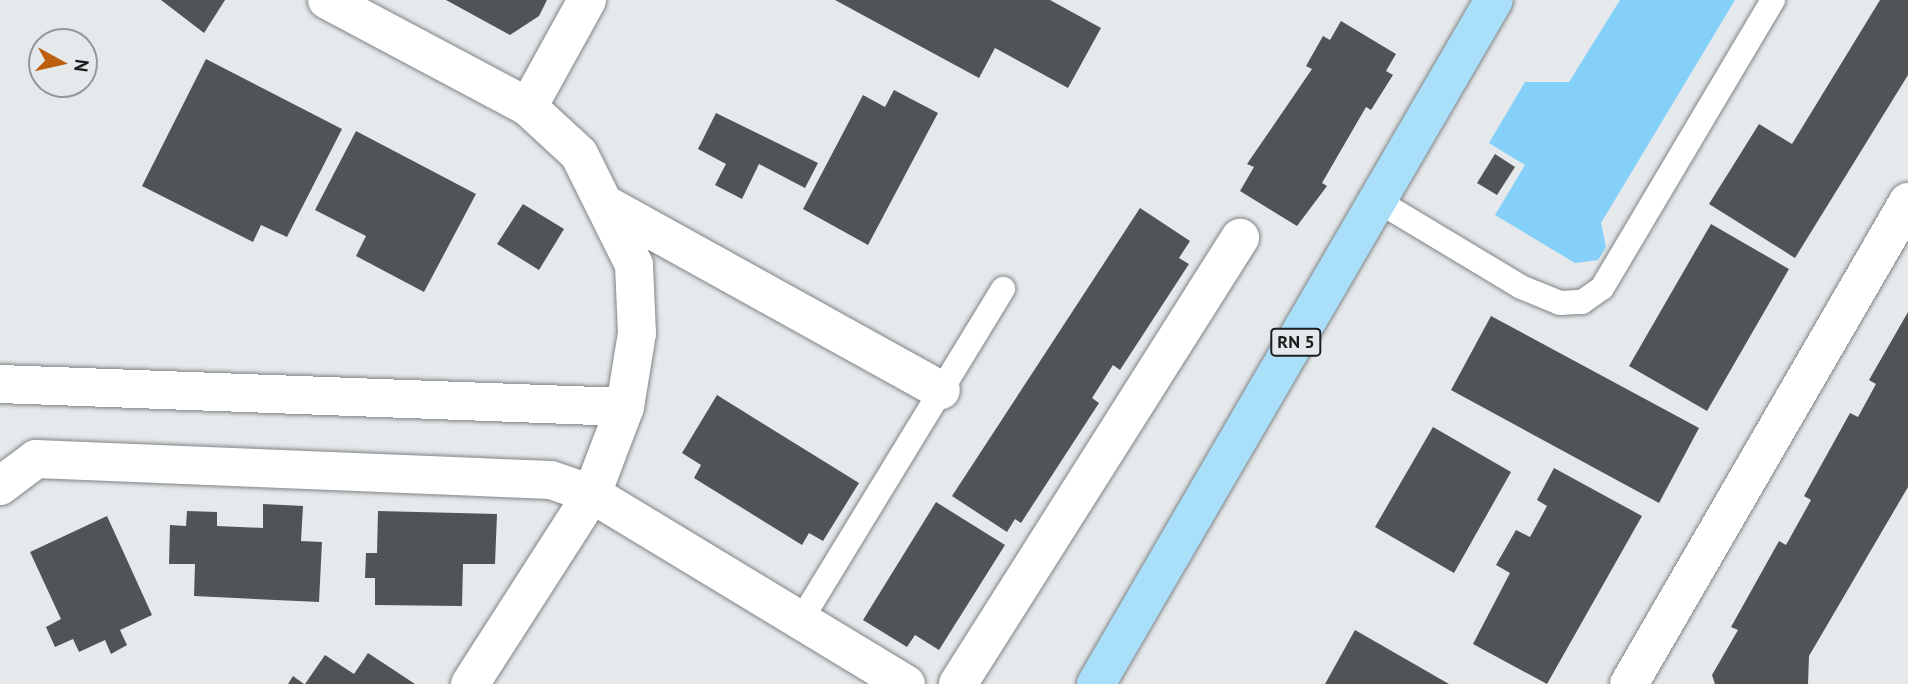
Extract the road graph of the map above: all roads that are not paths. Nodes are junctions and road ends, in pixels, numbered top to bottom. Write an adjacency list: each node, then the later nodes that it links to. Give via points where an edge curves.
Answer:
1 (327, 0): 5 (street)
2 (587, 0): 5 (street)
3 (1494, 0): 6 (main road, RN 5)
4 (1773, 0): 6 (lane, via 1602,288 1582,302 1560,303 1521,287)
5 (528, 107): 8 (street, via 579,154)
6 (1378, 201): 20 (main road, RN 5)
7 (1908, 202): 21 (street)
8 (605, 204): 12 (street); 13 (street, via 634,265 637,333)
9 (1241, 238): 19 (street)
10 (1003, 289): 12 (lane)
11 (0, 384): 13 (street)
12 (941, 390): 16 (lane)
13 (625, 407): 15 (street)
14 (0, 486): 15 (street, via 36,459 85,458 551,480)
15 (592, 494): 16 (street); 17 (street)
16 (800, 620): 18 (street)
17 (471, 684)
18 (906, 684)
19 (958, 684)
20 (1096, 684)
21 (1629, 684)

